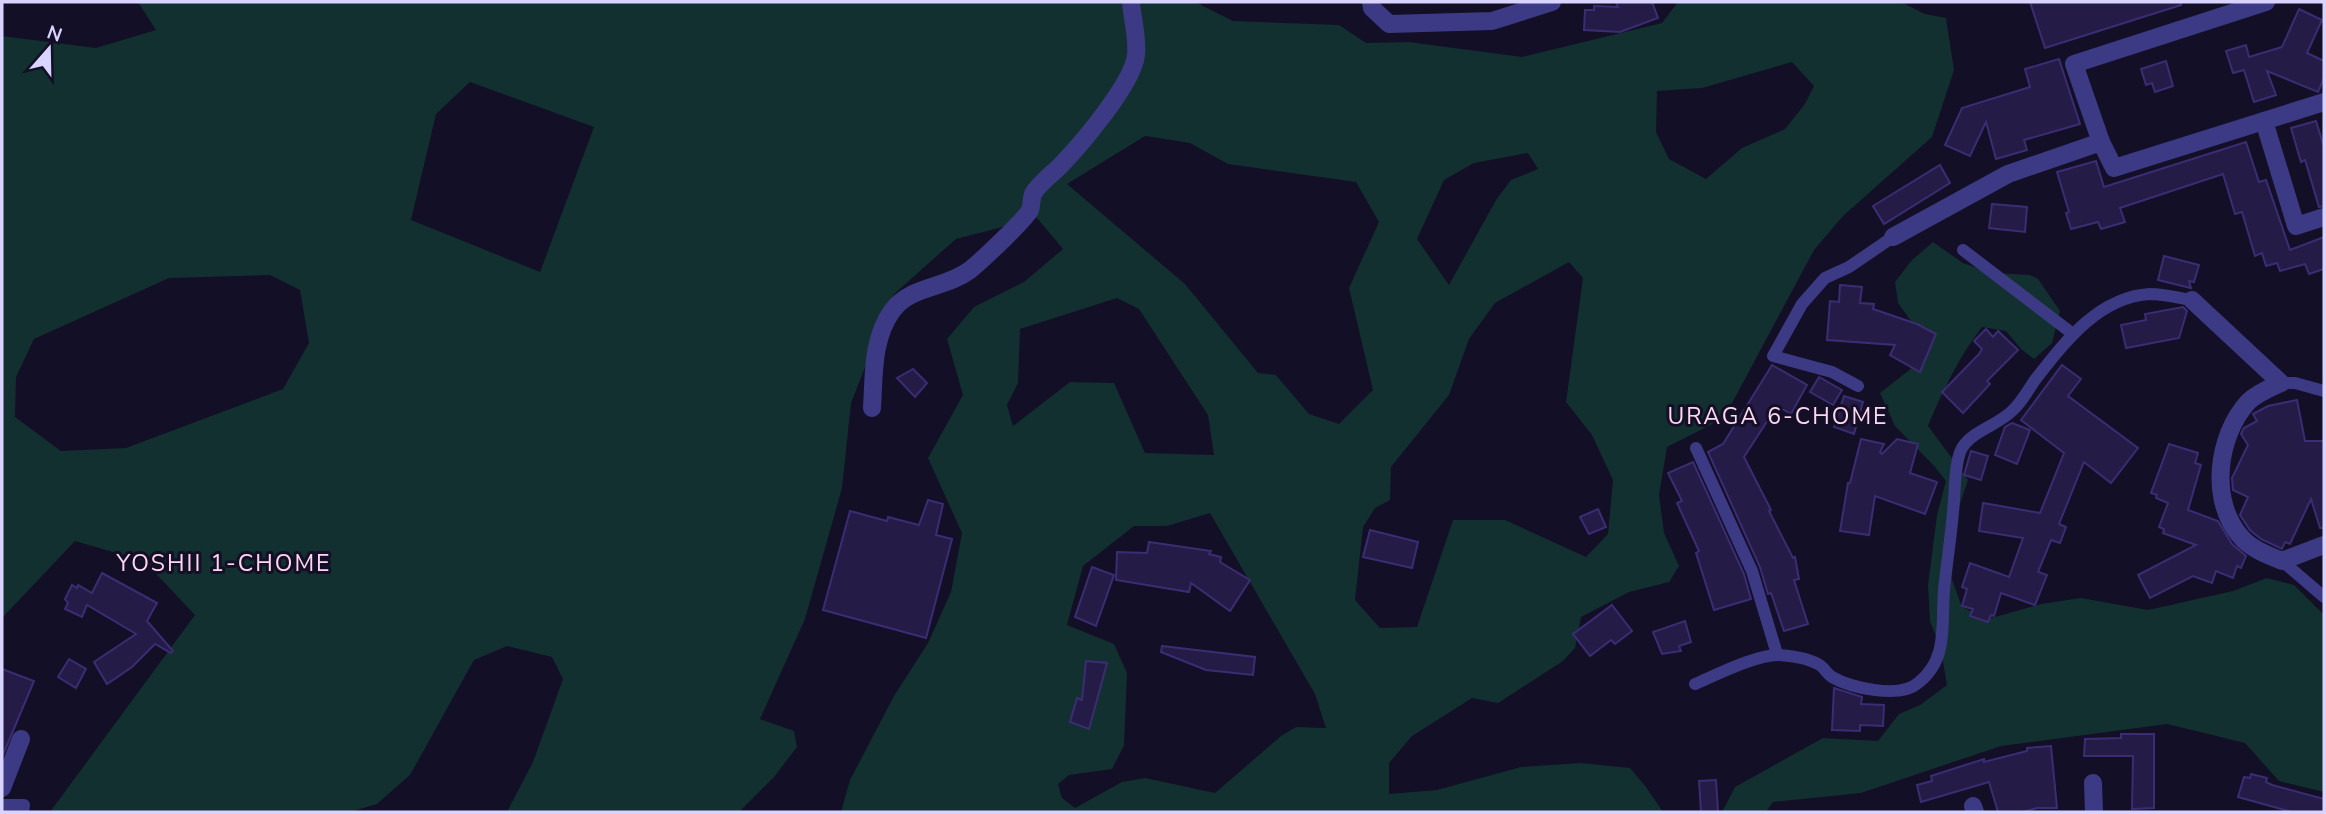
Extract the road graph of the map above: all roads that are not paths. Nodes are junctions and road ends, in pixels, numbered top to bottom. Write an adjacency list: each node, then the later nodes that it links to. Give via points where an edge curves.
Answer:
1 (1130, 2): 16 (street, via 1136,55 1123,86 1006,235 970,270 942,286 917,290 891,312 875,351)
2 (1370, 2): 3 (street, via 1389,24 1492,21)
3 (1552, 2)
4 (2266, 2): 7 (street, via 2074,64)
5 (2324, 102): 6 (street)
6 (2264, 121): 7 (street, via 2114,168); 8 (street, via 2296,226)
7 (2101, 142): 9 (street, via 2008,174)
8 (2324, 217)
9 (1893, 237): 14 (lane, via 1825,278 1802,304 1773,356 1832,372)
10 (1963, 250): 12 (lane)
11 (2192, 300): 12 (lane, via 2152,294 2130,297 2109,306); 13 (street)
12 (2073, 334): 21 (lane, via 2013,411 1962,448 1944,593 1944,635 1930,672 1916,686 1883,691 1842,681 1820,666)
13 (2281, 383): 15 (lane); 19 (street, via 2249,401 2238,416 2228,437 2221,474 2232,525 2253,548)
14 (1858, 386)
15 (2324, 391)
16 (872, 408)
17 (1696, 448): 21 (lane, via 1752,571)
18 (2324, 545): 19 (street)
19 (2282, 561): 20 (lane)
20 (2324, 597)
21 (1777, 654): 22 (lane)
22 (1695, 684)
23 (21, 739): 25 (street)
24 (2094, 783): 28 (street)
25 (2, 788)
26 (2, 805): 27 (lane, via 24,805)
27 (23, 812)
28 (2094, 812)

